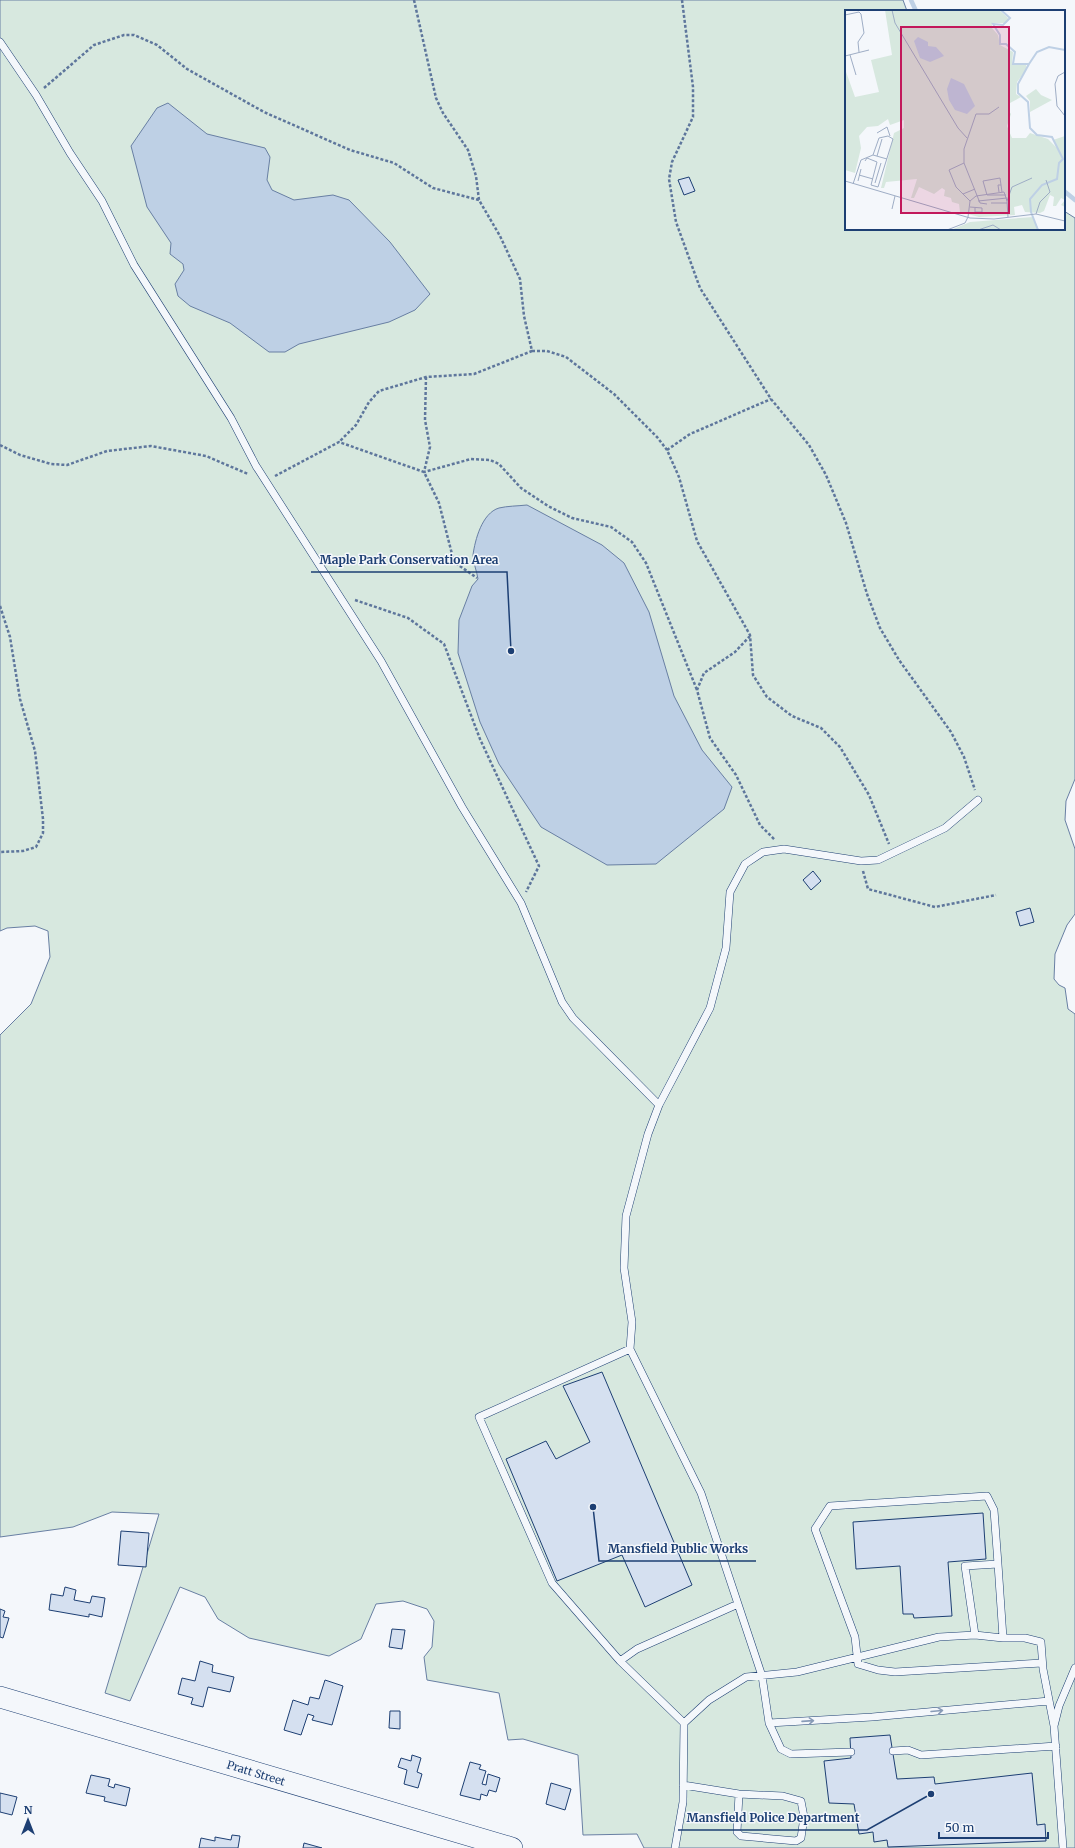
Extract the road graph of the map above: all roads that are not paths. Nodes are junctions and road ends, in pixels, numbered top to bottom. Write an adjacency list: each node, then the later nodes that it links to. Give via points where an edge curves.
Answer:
1 (0, 42): 3 (lane, via 102,201 134,265 231,418 266,481 382,661 462,807 521,903 562,1002 573,1018)
2 (978, 800): 3 (lane, via 945,828 878,860 861,861 784,849 763,852 746,864 730,892 726,948 710,1008)
3 (659, 1105): 4 (lane, via 648,1134 626,1216 624,1268 632,1322)
4 (630, 1349): 6 (lane, via 701,1493); 10 (lane, via 479,1417 552,1583)
5 (998, 1564): 7 (lane, via 965,1566); 8 (lane); 9 (lane, via 994,1510 987,1496 830,1506 815,1529 855,1637)
6 (738, 1604): 10 (lane, via 637,1649); 13 (lane)
7 (975, 1635): 8 (lane); 9 (lane, via 939,1638)
8 (1003, 1638): 11 (lane, via 1026,1638 1041,1642)
9 (856, 1657): 11 (lane, via 858,1664 895,1672); 13 (lane, via 797,1672)
10 (620, 1661): 16 (lane)
11 (1042, 1663): 15 (lane)
12 (1075, 1668): 18 (lane, via 1059,1706)
13 (762, 1676): 16 (lane, via 746,1678 709,1700); 17 (lane)
14 (0, 1697): 24 (main road, Pratt Street)
15 (1049, 1701): 17 (lane, one-way to 15); 18 (lane)
16 (684, 1723): 22 (lane)
17 (769, 1724): 21 (lane, via 781,1749 791,1754)
18 (1054, 1726): 19 (lane)
19 (1056, 1746): 20 (lane, via 921,1754 908,1750); 26 (lane)
20 (893, 1751)
21 (851, 1752)
22 (683, 1785): 23 (lane); 25 (lane, via 683,1802)
23 (739, 1794): 23 (lane, via 783,1796 801,1801 804,1817 801,1838 796,1840 741,1836 737,1832)
24 (512, 1848)
25 (675, 1848)
26 (1063, 1848)

